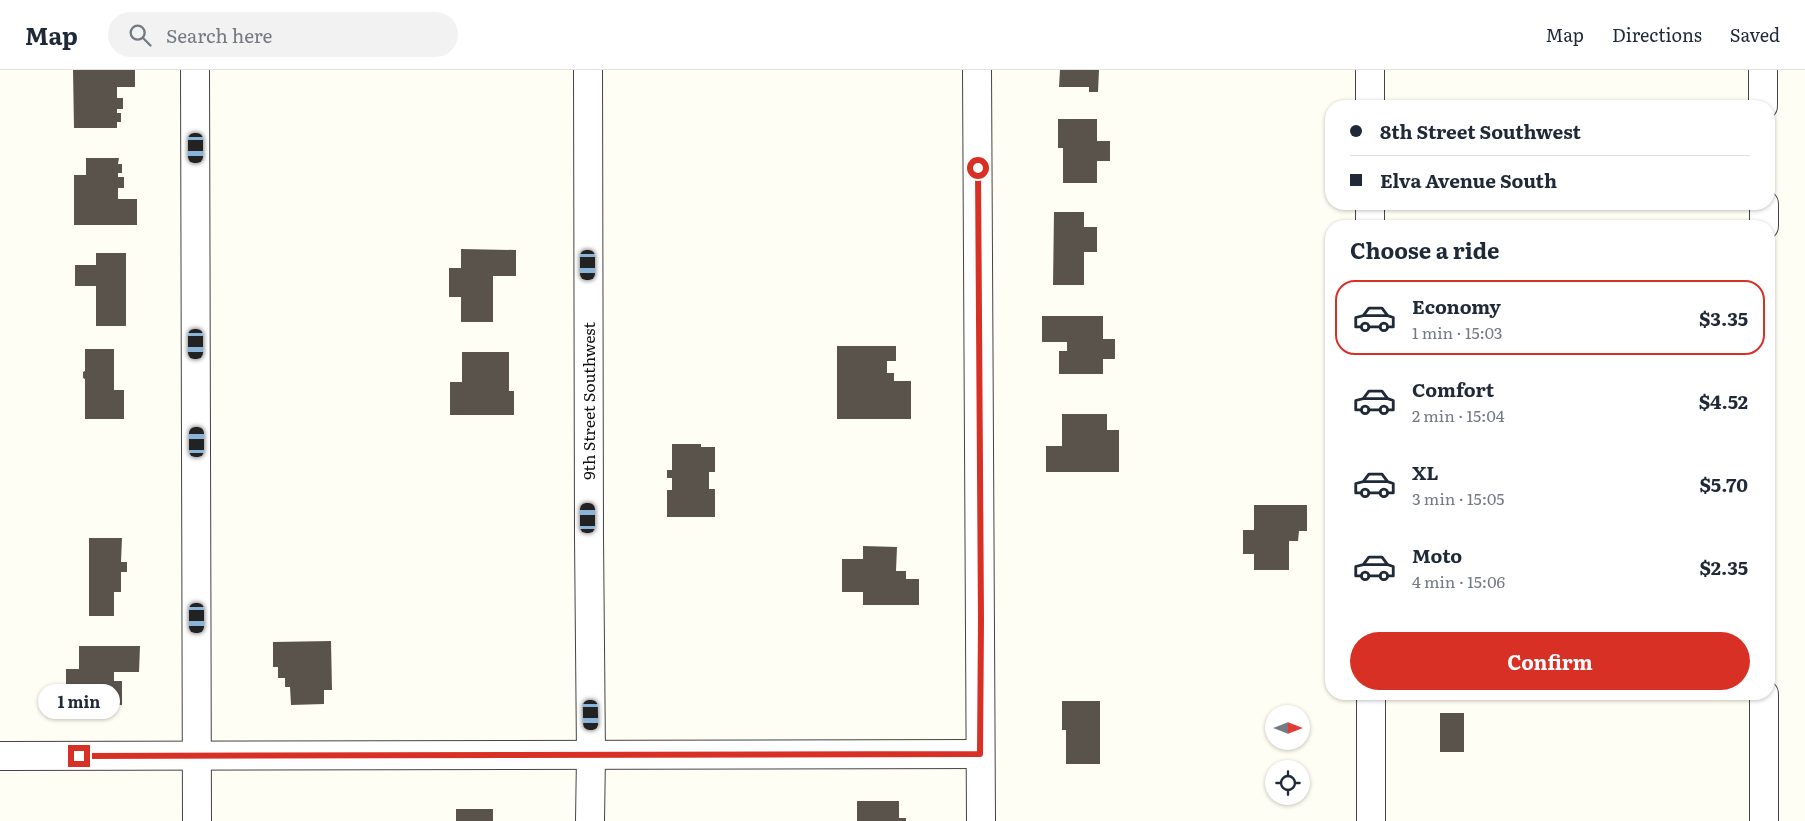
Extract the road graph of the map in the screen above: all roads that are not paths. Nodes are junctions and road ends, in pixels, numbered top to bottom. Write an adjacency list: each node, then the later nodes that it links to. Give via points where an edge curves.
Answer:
1 (195, 70): 13 (street)
2 (588, 70): 11 (street, 9th Street Southwest)
3 (977, 70): 10 (street)
4 (1370, 70): 6 (street)
5 (1763, 70): 7 (street)
6 (1370, 100)
7 (1763, 100)
8 (1371, 700): 17 (street)
9 (1764, 700): 18 (street)
10 (980, 754): 11 (street); 16 (street)
11 (591, 755): 13 (street); 15 (street, 9th Street Southwest)
12 (0, 756): 13 (street)
13 (198, 756): 14 (street)
14 (197, 821)
15 (590, 821)
16 (981, 821)
17 (1372, 821)
18 (1764, 821)

